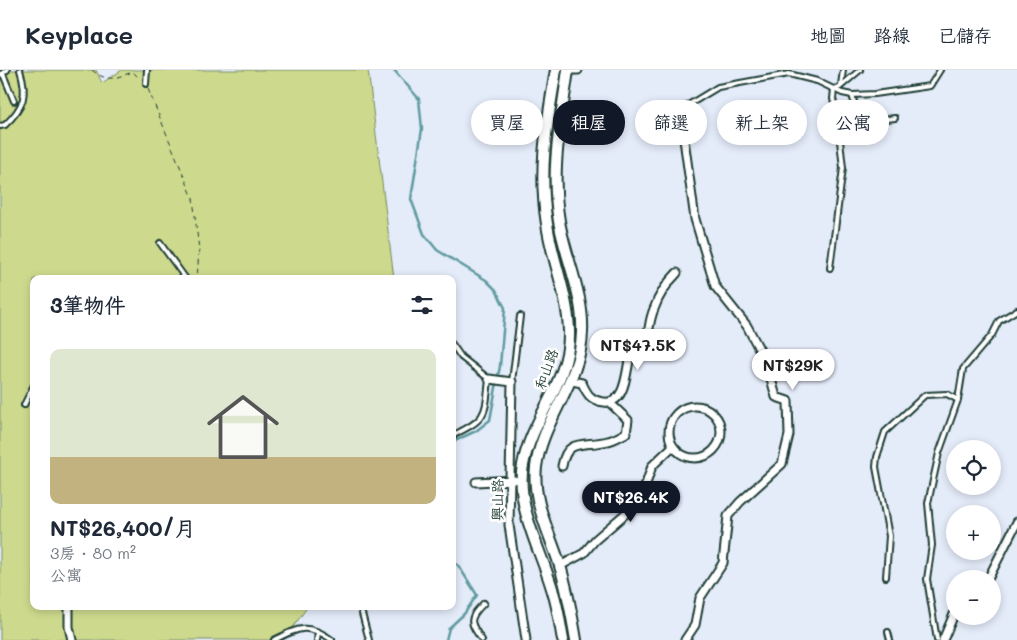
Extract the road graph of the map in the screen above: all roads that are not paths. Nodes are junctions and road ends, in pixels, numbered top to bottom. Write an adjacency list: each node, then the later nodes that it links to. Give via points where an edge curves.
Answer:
1 (7, 70): 11 (lane)
2 (20, 70): 19 (lane, via 26,88 22,105 5,125)
3 (147, 70): 12 (lane)
4 (556, 70): 38 (main road, 和山路, via 542,174 547,225 567,308 568,352 561,376 530,438)
5 (568, 70): 6 (street); 29 (main road, 和山路, via 554,175 559,221 583,330 581,352)
6 (578, 70)
7 (842, 70): 13 (lane)
8 (860, 70): 13 (lane)
9 (940, 70): 15 (lane, via 930,86)
10 (790, 72): 14 (lane); 17 (lane, via 718,87)
11 (2, 74): 16 (lane)
12 (146, 84)
13 (840, 87): 14 (lane)
14 (834, 89): 15 (lane); 22 (lane, via 842,168)
15 (852, 95): 18 (lane, via 857,112 865,122)
16 (14, 100)
17 (695, 100)
18 (894, 118)
19 (0, 126)
20 (685, 145): 60 (street, via 695,219 715,286 747,326 767,364 776,397 788,401 789,434 782,464 728,516 723,562 700,598 695,625)
21 (160, 243): 24 (lane)
22 (830, 268)
23 (677, 273): 33 (street, via 667,282 653,310 648,341 639,352 630,356 623,388 618,398)
24 (183, 275)
25 (1017, 310): 32 (lane, via 999,321 992,335 963,369)
26 (520, 316): 30 (lane)
27 (456, 350): 28 (lane)
28 (489, 379): 30 (street); 35 (lane, via 486,411 482,418)
29 (572, 381): 33 (street, via 582,384 589,397); 42 (main road, 和山路, via 543,439 536,467 537,501)
30 (512, 382): 39 (street, 興山路)
31 (30, 393): 34 (lane)
32 (958, 400): 44 (lane, via 947,394 925,395 885,432 876,467 889,536); 62 (lane, via 939,453 928,503 932,544 927,579)
33 (610, 403): 37 (street, via 628,420 626,433 609,441 573,446 564,454)
34 (24, 405)
35 (456, 434)
36 (672, 447): 36 (street, via 689,459 709,455 721,438 718,418 701,406 681,410 669,426); 42 (street, via 652,466 632,508 584,553)
37 (562, 466)
38 (522, 479): 39 (street); 58 (main road, 和山路, via 524,502 554,593)
39 (510, 480): 40 (street); 57 (street, 興山路, via 509,525)
40 (476, 482)
41 (1017, 522): 43 (street)
42 (560, 566): 59 (main road, 和山路)
43 (993, 570)
44 (886, 577)
45 (484, 603): 56 (lane, via 472,615 472,625)
46 (69, 610): 51 (street)
47 (361, 610): 55 (lane)
48 (949, 625): 63 (street)
49 (318, 632): 52 (lane, via 297,628); 53 (lane); 54 (lane)
50 (888, 632): 61 (lane)
51 (72, 640)
52 (274, 640)
53 (317, 640)
54 (332, 640)
55 (369, 640)
56 (482, 640)
57 (526, 640)
58 (563, 640)
59 (576, 640)
60 (685, 640)
61 (890, 640)
62 (937, 640)
63 (943, 640)

